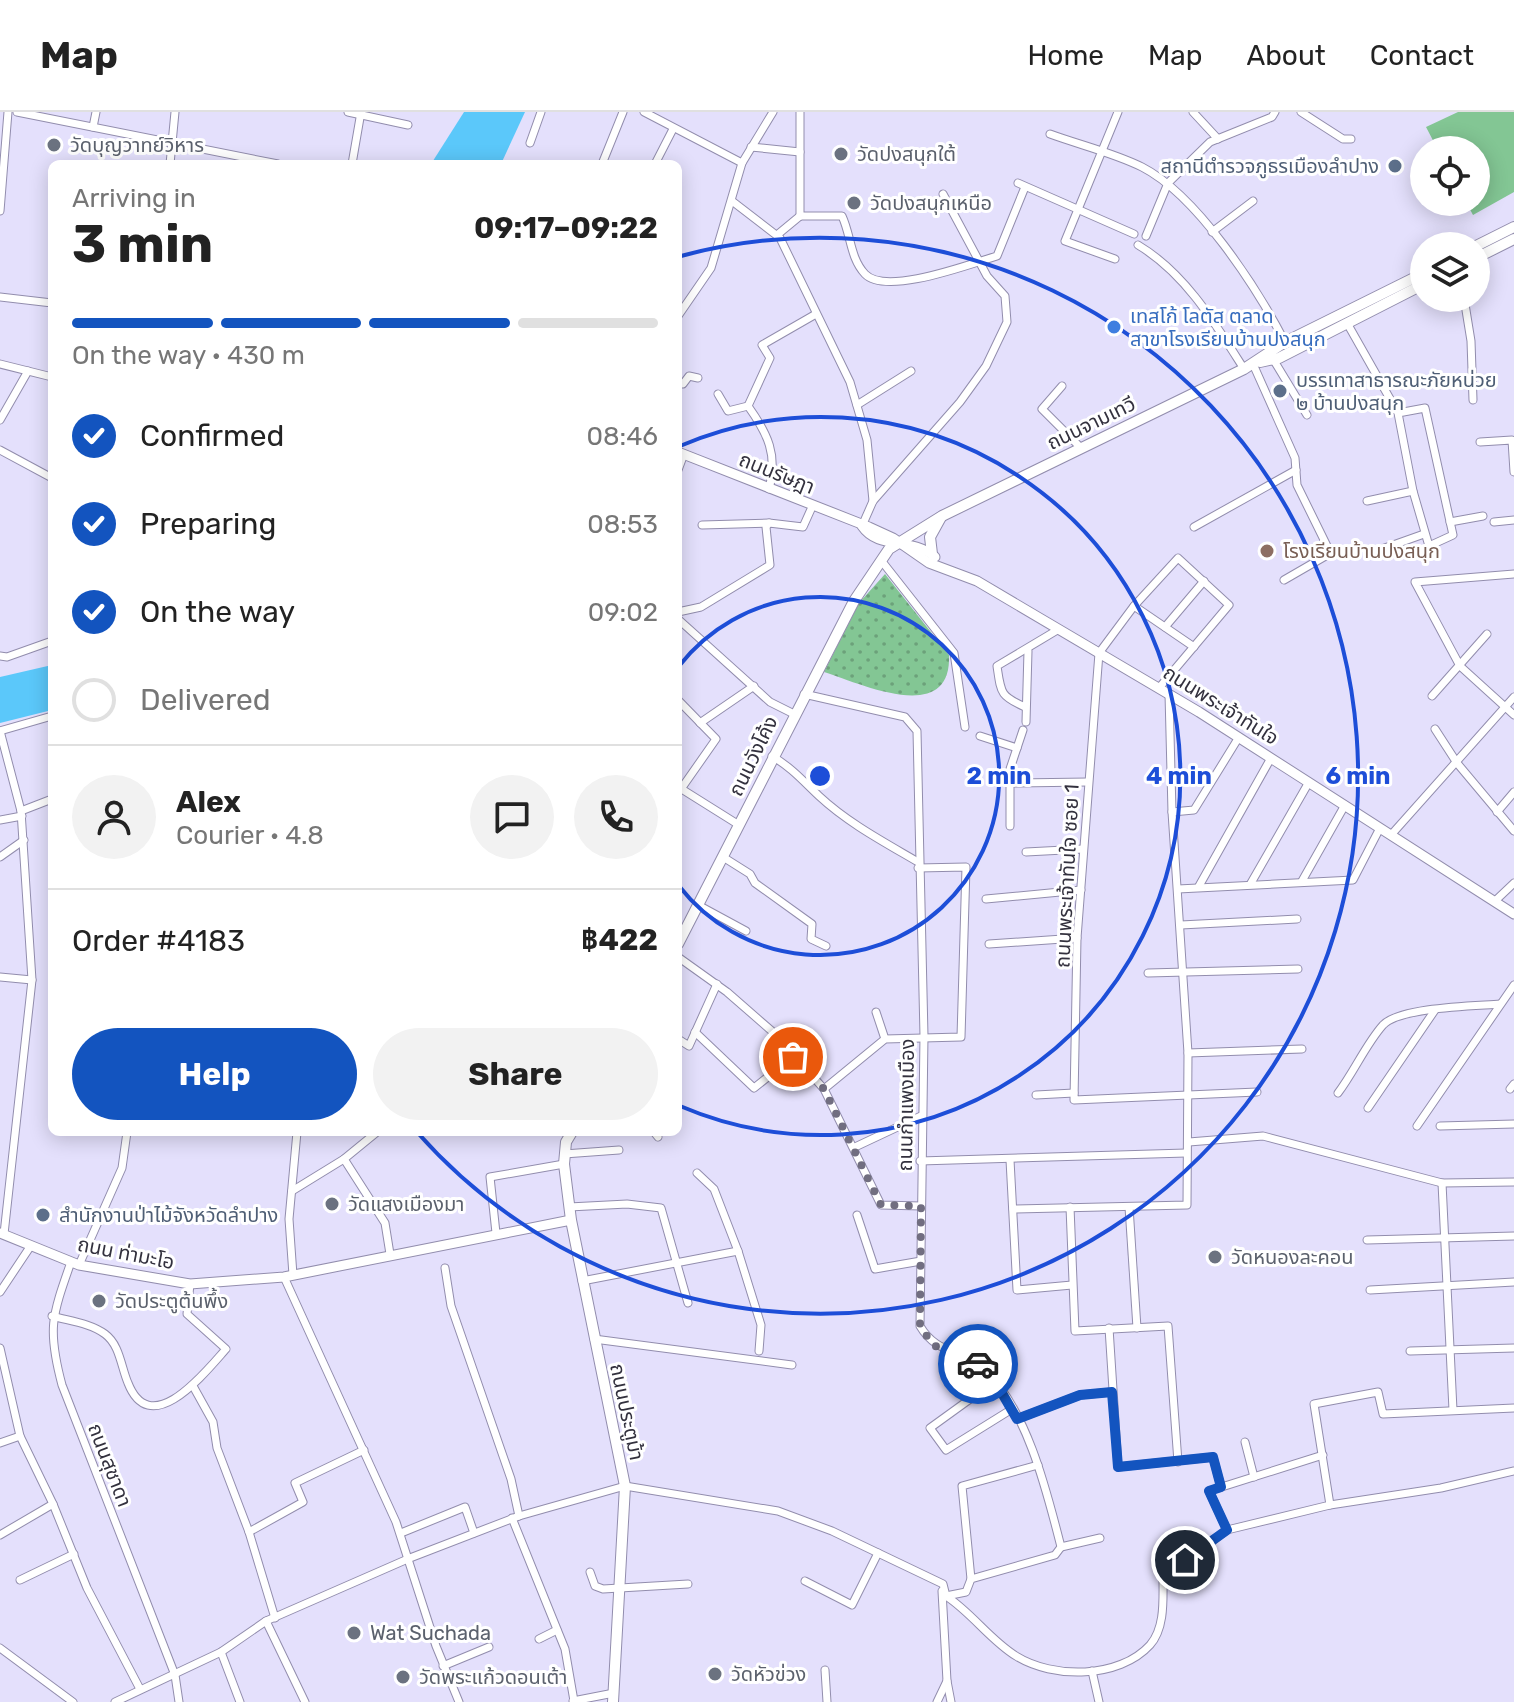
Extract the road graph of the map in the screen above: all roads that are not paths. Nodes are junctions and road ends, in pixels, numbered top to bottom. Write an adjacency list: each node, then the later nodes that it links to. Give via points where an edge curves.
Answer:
1 (8, 112): 38 (street)
2 (17, 112): 17 (street)
3 (96, 112): 17 (street)
4 (175, 112): 22 (street)
5 (348, 112): 14 (street)
6 (541, 112): 23 (street)
7 (623, 112): 30 (street)
8 (644, 112): 18 (street)
9 (773, 112): 24 (street)
10 (800, 112): 25 (street)
11 (1118, 112): 26 (street)
12 (1193, 112): 20 (street)
13 (1301, 112): 21 (street)
14 (361, 113): 16 (street); 29 (street)
15 (1273, 114): 20 (street)
16 (408, 125)
17 (93, 127): 22 (street)
18 (673, 129): 31 (street); 32 (street)
19 (1050, 134): 26 (street)
20 (1218, 139): 33 (street)
21 (1351, 139)
22 (171, 140): 27 (street); 28 (street)
23 (530, 143)
24 (751, 147): 25 (street); 32 (street)
25 (800, 152): 39 (street)
26 (1102, 153): 33 (street); 37 (street)
27 (170, 160)
28 (260, 160)
29 (353, 160)
30 (604, 160)
31 (657, 160)
32 (742, 163): 35 (street)
33 (1168, 183): 41 (street); 44 (street)
34 (943, 194): 50 (street)
35 (732, 201): 43 (street); 56 (street, via 711,268)
36 (1253, 201): 41 (street)
37 (1078, 209): 42 (street); 49 (street, via 1065,241); 50 (street, via 1021,185 1002,251)
38 (0, 211)
39 (800, 216): 43 (street); 50 (street, via 842,216 856,261 876,281 891,284)
40 (1514, 227): 45 (main road)
41 (1212, 232): 61 (street, via 1254,288)
42 (1134, 234)
43 (777, 235): 59 (street)
44 (1146, 236)
45 (1490, 239)
46 (1514, 239): 48 (main road)
47 (1138, 245): 64 (street, via 1164,261)
48 (1490, 251)
49 (1115, 259)
50 (978, 261): 87 (street, via 1005,296 1007,322 1001,341 960,402)
51 (1410, 285): 61 (main road, ถนนจามเทวี)
52 (1410, 286): 60 (main road, ถนนจามเทวี)
53 (0, 297): 54 (street)
54 (48, 303)
55 (682, 305): 56 (street)
56 (686, 308): 57 (street)
57 (682, 312)
58 (1466, 312): 72 (street)
59 (816, 314): 73 (street); 74 (street, via 762,345 770,358)
60 (1347, 323): 62 (main road, ถนนจามเทวี); 75 (street)
61 (1285, 342): 62 (main road, ถนนจามเทวี)
62 (1275, 355): 64 (main road, ถนนจามเทวี); 76 (street)
63 (0, 364): 65 (street)
64 (1251, 365): 79 (main road, ถนนจามเทวี); 82 (street)
65 (28, 371): 67 (street); 77 (street)
66 (911, 371): 73 (street)
67 (48, 376)
68 (698, 378): 69 (street, via 689,376)
69 (682, 384)
70 (1062, 386): 79 (street, via 1042,409)
71 (718, 394): 74 (street, via 728,411)
72 (1473, 400)
73 (857, 405): 87 (street, via 867,440)
74 (748, 406): 85 (street, via 772,448)
75 (1398, 413): 86 (street); 93 (street, via 1425,408)
76 (1307, 415)
77 (0, 420)
78 (1480, 442): 83 (street, via 1512,440)
79 (1080, 447): 90 (main road, ถนนจามเทวี)
80 (0, 450): 84 (street)
81 (682, 453): 85 (street, ถนนรัษฎา)
82 (1296, 470): 98 (street); 106 (street, via 1297,485 1329,554)
83 (1514, 472)
84 (48, 476)
85 (769, 489): 89 (street, ถนนรัษฎา)
86 (1413, 491): 88 (street); 99 (street)
87 (873, 501): 97 (street)
88 (1367, 501)
89 (812, 507): 95 (street, via 803,527); 97 (street, ถนนรัษฎา)
90 (942, 516): 100 (main road, ถนนจามเทวี); 102 (main road, via 930,537)
91 (1483, 516): 93 (street)
92 (1514, 520): 94 (street)
93 (1450, 522): 99 (street, via 1453,535 1429,546)
94 (1494, 522)
95 (769, 523): 96 (street); 110 (street, via 770,565 701,607)
96 (702, 525)
97 (862, 526): 100 (street, ถนนรัษฎา)
98 (1194, 527)
99 (1424, 534): 101 (street)
100 (899, 542): 102 (street, ถนนพระเจ้าทันใจ); 103 (main road, ถนนวังโค้ง); 104 (street, ถนนพระเจ้าทันใจ, via 929,563); 108 (main road, ถนนวังโค้ง)
101 (1379, 550)
102 (932, 554): 104 (street, ถนนพระเจ้าทันใจ)
103 (884, 564): 108 (main road, ถนนวังโค้ง); 134 (street, via 954,653)
104 (942, 565): 113 (street, ถนนพระเจ้าทันใจ)
105 (1514, 574): 120 (street, via 1415,582)
106 (1284, 580)
107 (1204, 581): 109 (street, via 1178,558); 112 (street); 116 (street, via 1229,605)
108 (863, 584): 123 (main road, ถนนวังโค้ง)
109 (1134, 606): 112 (street); 118 (street)
110 (682, 611)
111 (682, 623): 121 (street)
112 (1165, 627): 116 (street)
113 (1059, 629): 117 (street); 118 (street, ถนนพระเจ้าทันใจ)
114 (1487, 634): 120 (street)
115 (48, 642): 119 (street)
116 (1194, 647): 122 (street)
117 (1028, 651): 128 (street); 128 (street, via 997,666 1001,692)
118 (1099, 653): 122 (street, ถนนพระเจ้าทันใจ); 144 (street, ถนนพระเจ้าทันใจ ซอย 1)
119 (0, 656)
120 (1460, 666): 125 (street); 129 (street)
121 (754, 686): 130 (street); 133 (street)
122 (1159, 688): 124 (street, ถนนพระเจ้าทันใจ)
123 (804, 694): 130 (main road, ถนนวังโค้ง); 166 (street, ถนนกำแพงเมือง, via 889,712 913,723 919,768)
124 (1169, 694): 138 (street, ถนนพระเจ้าทันใจ); 152 (street)
125 (1432, 696)
126 (1514, 697): 129 (street)
127 (682, 704): 133 (street)
128 (1025, 707): 139 (street)
129 (1505, 707): 131 (street); 143 (street)
130 (794, 714): 140 (main road, ถนนวังโค้ง)
131 (1514, 715)
132 (48, 717): 136 (street)
133 (700, 723): 147 (street, via 716,739)
134 (965, 727)
135 (1435, 729): 143 (street)
136 (0, 731): 142 (street)
137 (980, 736): 139 (street)
138 (1239, 737): 141 (street, ถนนพระเจ้าทันใจ); 152 (street, via 1194,810)
139 (1017, 748): 146 (street)
140 (772, 756): 156 (main road, ถนนวังโค้ง); 166 (street, via 796,770 852,822)
141 (1271, 758): 145 (street, ถนนพระเจ้าทันใจ); 170 (street)
142 (4, 763): 154 (street)
143 (1457, 763): 153 (street); 160 (street)
144 (1088, 782): 146 (street); 162 (street, ถนนพระเจ้าทันใจ ซอย 1)
145 (1309, 782): 151 (street, ถนนพระเจ้าทันใจ); 168 (street)
146 (1009, 783): 157 (street)
147 (682, 784)
148 (682, 790): 156 (street)
149 (1514, 792): 153 (street)
150 (48, 801): 154 (street)
151 (1345, 805): 158 (street, ถนนพระเจ้าทันใจ); 167 (street)
152 (1172, 812): 171 (street)
153 (1497, 812): 159 (street)
154 (21, 814): 155 (street); 161 (street)
155 (0, 820)
156 (739, 825): 165 (main road, ถนนวังโค้ง)
157 (1010, 826)
158 (1380, 828): 160 (street, ถนนพระเจ้าทันใจ); 167 (street, via 1353,880)
159 (1514, 831)
160 (1391, 835): 174 (street, ถนนพระเจ้าทันใจ)
161 (24, 840): 164 (street); 189 (street)
162 (1083, 849): 163 (street); 172 (street, ถนนพระเจ้าทันใจ ซอย 1)
163 (1026, 852)
164 (0, 857)
165 (723, 857): 175 (main road, ถนนวังโค้ง); 183 (street, via 812,924 811,939)
166 (918, 865): 196 (street, ถนนกำแพงเมือง); 196 (street, via 966,867 961,1037)
167 (1302, 881): 168 (street)
168 (1251, 883): 170 (street)
169 (1514, 883): 174 (street)
170 (1199, 886): 171 (street)
171 (1178, 889): 178 (street)
172 (1081, 890): 173 (street); 181 (street, ถนนพระเจ้าทันใจ ซอย 1)
173 (986, 899)
174 (1495, 901): 176 (street, ถนนพระเจ้าทันใจ)
175 (698, 905): 179 (street); 180 (main road, ถนนวังโค้ง)
176 (1514, 914)
177 (1297, 919): 178 (street)
178 (1181, 925): 186 (street)
179 (746, 931)
180 (682, 936)
181 (1077, 938): 182 (street); 207 (street, ถนนพระเจ้าทันใจ ซอย 1)
182 (989, 944)
183 (826, 946)
184 (682, 960): 190 (street)
185 (1298, 969): 186 (street)
186 (1182, 972): 187 (street); 200 (street)
187 (1148, 973)
188 (0, 977): 189 (street)
189 (32, 980): 238 (street)
190 (717, 984): 195 (street); 201 (street, via 774,1033)
191 (1513, 989): 192 (street)
192 (1500, 1004): 193 (street); 211 (street)
193 (1435, 1010): 204 (street, via 1385,1023); 208 (street)
194 (876, 1012): 197 (street)
195 (695, 1032): 198 (street, via 689,1046); 201 (street, via 754,1088)
196 (924, 1036): 197 (street); 209 (street, ถนนกำแพงเมือง)
197 (885, 1039): 202 (street)
198 (682, 1042)
199 (1302, 1049): 200 (street)
200 (1188, 1053): 206 (street)
201 (793, 1057): 202 (street)
202 (824, 1089): 219 (street)
203 (1257, 1092): 206 (street)
204 (1338, 1093)
205 (1036, 1095): 207 (street)
206 (1186, 1095): 207 (street); 218 (street)
207 (1074, 1097)
208 (1368, 1108)
209 (921, 1116): 219 (street); 225 (street, ถนนกำแพงเมือง)
210 (1514, 1124): 212 (street)
211 (1417, 1126)
212 (1440, 1126)
213 (126, 1136): 246 (street, ถนนสุชาดา, via 122,1168)
214 (290, 1136): 217 (street)
215 (297, 1136): 217 (street)
216 (372, 1136): 223 (street)
217 (296, 1142): 229 (street)
218 (1189, 1142): 222 (street); 228 (street, via 1263,1136)
219 (855, 1147): 230 (street, via 881,1205)
220 (564, 1148): 221 (street); 231 (main road, ถนนประตูม้า); 237 (street, via 490,1177)
221 (619, 1150)
222 (1186, 1153): 224 (street); 233 (street, via 1187,1205)
223 (344, 1159): 229 (street); 244 (street, via 385,1223)
224 (1010, 1160): 225 (street); 234 (street)
225 (920, 1161): 230 (street, ถนนกำแพงเมือง)
226 (697, 1173): 243 (street, via 714,1189)
227 (1514, 1182): 228 (street)
228 (1442, 1183): 240 (street)
229 (292, 1191): 249 (street)
230 (921, 1206): 245 (street, ถนนกำแพงเมือง)
231 (569, 1207): 236 (main road, ถนนประตูม้า); 247 (street, via 661,1208)
232 (1070, 1207): 233 (street); 234 (street); 253 (street)
233 (1129, 1207): 261 (street)
234 (1013, 1209): 253 (street, via 1017,1290)
235 (857, 1215): 245 (street, via 875,1269)
236 (571, 1220): 237 (street, ถนน ท่ามะโอ); 250 (main road, ถนนประตูม้า)
237 (496, 1233): 244 (street, ถนน ท่ามะโอ)
238 (2, 1234): 242 (street, ถนน ท่ามะโอ)
239 (1514, 1236): 240 (street)
240 (1445, 1237): 241 (street); 254 (street)
241 (1367, 1240)
242 (30, 1247): 246 (street, ถนน ท่ามะโอ); 256 (street)
243 (738, 1251): 247 (street); 266 (street, via 761,1325)
244 (390, 1254): 249 (street, ถนน ท่ามะโอ)
245 (921, 1261): 269 (street, ถนนกำแพงเมือง, via 920,1326 933,1345 981,1365)
246 (75, 1263): 252 (street, ถนน ท่ามะโอ); 259 (street, ถนนสุชาดา)
247 (677, 1263): 250 (street); 258 (street)
248 (445, 1268): 289 (street, via 451,1306 506,1465)
249 (288, 1276): 252 (street, ถนน ท่ามะโอ); 279 (street)
250 (582, 1281): 262 (main road, ถนนประตูม้า)
251 (1514, 1282): 254 (street)
252 (190, 1284): 270 (street, via 187,1314 226,1349)
253 (1072, 1285): 260 (street, via 1075,1331)
254 (1449, 1286): 255 (street); 265 (street)
255 (1370, 1290)
256 (1, 1292): 257 (street)
257 (0, 1301)
258 (688, 1303)
259 (52, 1316): 270 (street, via 104,1333 128,1384 143,1401 168,1402); 318 (street, ถนนสุชาดา, via 51,1343 62,1385)
260 (1109, 1328): 261 (street); 271 (street)
261 (1137, 1328): 281 (street, via 1168,1326)
262 (594, 1339): 268 (street); 285 (main road, ถนนประตูม้า)
263 (0, 1348): 276 (street)
264 (1514, 1348): 265 (street)
265 (1452, 1350): 267 (street); 274 (street)
266 (759, 1351)
267 (1410, 1351)
268 (792, 1365)
269 (995, 1381): 273 (street, ถนนกำแพงเมือง); 273 (street, via 930,1428 946,1450)
270 (193, 1386): 291 (street, via 213,1422 217,1448)
271 (1112, 1392): 275 (street, via 1080,1395); 281 (street, via 1118,1467)
272 (1514, 1408): 274 (street)
273 (1012, 1409): 275 (street, ถนนกำแพงเมือง)
274 (1453, 1410): 280 (street, via 1383,1414 1378,1392 1314,1404)
275 (1017, 1419): 282 (street, ถนนกำแพงเมือง)
276 (20, 1436): 278 (street); 287 (street)
277 (1245, 1442): 284 (street)
278 (0, 1443)
279 (364, 1450): 291 (street, via 295,1483 303,1502); 292 (street)
280 (1323, 1455): 284 (street); 288 (street)
281 (1178, 1462): 286 (street, via 1213,1457)
282 (1038, 1465): 296 (street, ถนนกำแพงเมือง); 301 (street, via 967,1483 961,1490)
283 (1514, 1471): 288 (street)
284 (1254, 1477): 286 (street)
285 (625, 1486): 289 (street); 297 (street, via 778,1511); 306 (main road, ถนนประตูม้า)
286 (1221, 1487): 290 (street, via 1209,1491)
287 (53, 1504): 294 (street); 298 (street)
288 (1330, 1505): 290 (street)
289 (515, 1517): 293 (street); 310 (street)
290 (1227, 1530): 317 (street, via 1163,1579 1162,1615 1151,1644 1128,1660)
291 (249, 1532): 308 (street)
292 (401, 1533): 293 (street, via 465,1507); 299 (street)
293 (474, 1533): 299 (street)
294 (0, 1535)
295 (1100, 1538): 296 (street)
296 (1061, 1547): 301 (street, via 1055,1555)
297 (878, 1553): 303 (street, via 852,1605); 305 (street)
298 (74, 1554): 302 (street); 320 (street)
299 (410, 1558): 308 (street); 315 (street)
300 (590, 1572): 306 (street, via 596,1588)
301 (971, 1579): 307 (street, via 966,1592)
302 (20, 1580)
303 (805, 1581)
304 (688, 1584): 306 (street)
305 (943, 1584): 307 (street); 319 (street)
306 (622, 1590): 321 (main road, ถนนประตูม้า)
307 (946, 1596): 317 (street, via 971,1612 1017,1657 1057,1671)
308 (275, 1618): 309 (street)
309 (266, 1621): 314 (street); 326 (street)
310 (557, 1630): 311 (street); 328 (street)
311 (539, 1639)
312 (489, 1647): 315 (street)
313 (0, 1648): 322 (street)
314 (221, 1652): 318 (street); 325 (street)
315 (443, 1666): 327 (street)
316 (825, 1670): 329 (street)
317 (1092, 1671): 332 (street)
318 (175, 1675): 320 (street); 324 (street, ถนนสุชาดา)
319 (947, 1681): 330 (street); 331 (street)
320 (140, 1689): 323 (street)
321 (613, 1698): 328 (street)
322 (73, 1702)
323 (115, 1702)
324 (179, 1702)
325 (240, 1702)
326 (305, 1702)
327 (459, 1702)
328 (573, 1702)
329 (827, 1702)
330 (937, 1702)
331 (951, 1702)
332 (1099, 1702)

